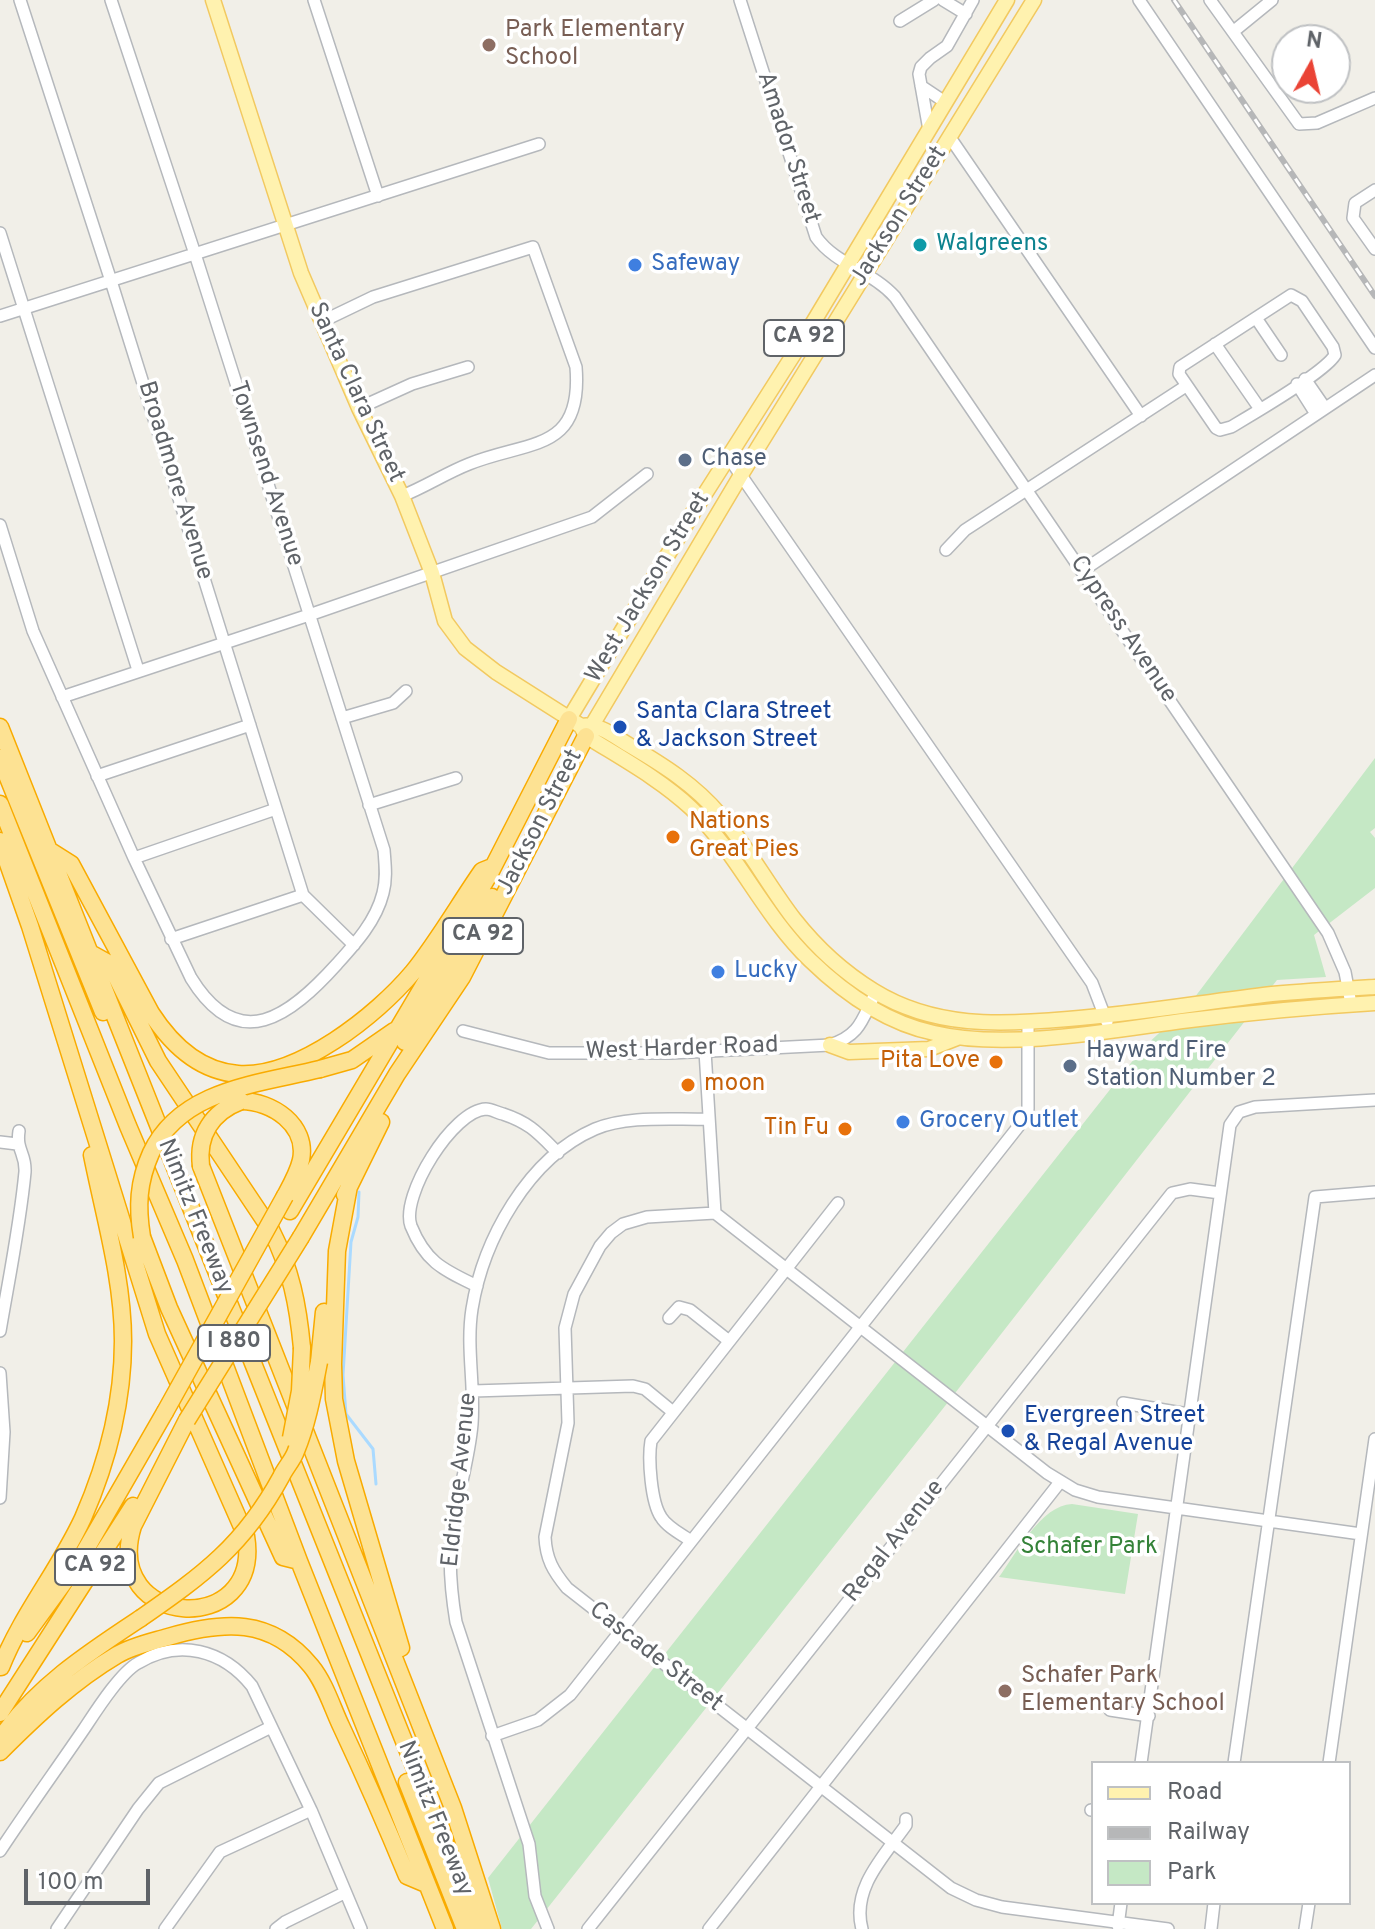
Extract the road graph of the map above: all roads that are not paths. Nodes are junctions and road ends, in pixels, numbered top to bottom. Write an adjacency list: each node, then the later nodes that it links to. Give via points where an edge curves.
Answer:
1 (20, 0): 31 (street, Broadmore Avenue)
2 (111, 0): 28 (street, Townsend Avenue)
3 (213, 0): 25 (main road, Santa Clara Street)
4 (314, 0): 24 (street)
5 (740, 0): 29 (street, Amador Street, via 816,237)
6 (934, 0): 15 (street)
7 (943, 0): 14 (street)
8 (973, 0): 14 (street)
9 (1007, 0): 19 (main road, Jackson Street / CA 92)
10 (1034, 0): 21 (main road, Jackson Street / CA 92)
11 (1139, 0): 37 (street)
12 (1210, 0): 16 (street)
13 (1272, 0): 16 (street)
14 (966, 14): 17 (street, via 947,46 921,67)
15 (900, 21)
16 (1234, 31): 18 (street, via 1299,124 1317,123)
17 (921, 86): 19 (street); 20 (street)
18 (1375, 99)
19 (945, 102): 20 (main road, Jackson Street / CA 92); 21 (main road)
20 (929, 130): 29 (main road, Jackson Street / CA 92)
21 (949, 136): 30 (main road, Jackson Street / CA 92); 46 (street)
22 (539, 144): 24 (street)
23 (1375, 190): 27 (street, via 1355,203 1353,218)
24 (378, 196): 25 (street)
25 (286, 226): 28 (street); 35 (main road, Santa Clara Street)
26 (0, 233): 32 (street)
27 (1375, 249)
28 (195, 254): 31 (street); 56 (street, Townsend Avenue)
29 (849, 264): 30 (street, Amador Street); 47 (main road, Jackson Street / CA 92)
30 (866, 273): 49 (main road, Jackson Street / CA 92); 50 (street, Cypress Avenue, via 895,297)
31 (111, 281): 32 (street); 57 (street, Broadmore Avenue)
32 (24, 309): 33 (street); 58 (street)
33 (0, 316)
34 (1256, 318): 36 (street); 38 (street); 41 (street, via 1285,297 1302,301 1335,355)
35 (321, 322): 43 (main road, Santa Clara Street); 51 (street, via 373,297 533,247 576,367 574,411 548,440 470,464)
36 (1215, 344): 42 (street, via 1180,367); 44 (street)
37 (1375, 348)
38 (1281, 355)
39 (468, 367): 43 (street)
40 (1375, 375): 45 (street)
41 (1301, 382): 44 (street); 45 (street)
42 (1186, 386): 44 (street, via 1220,430); 46 (street)
43 (359, 408): 51 (main road, Santa Clara Street)
44 (1260, 409)
45 (1321, 411): 54 (street)
46 (1141, 416): 50 (street)
47 (729, 458): 49 (street); 63 (main road, West Jackson Street / CA 92, via 694,511)
48 (647, 474): 55 (street, via 592,517)
49 (741, 475): 63 (main road, West Jackson Street / CA 92); 84 (street, via 1092,983)
50 (1025, 490): 53 (street, via 965,530); 54 (street, Cypress Avenue)
51 (402, 496): 55 (main road, Santa Clara Street)
52 (0, 525): 60 (street, Townsend Avenue, via 33,631)
53 (946, 550)
54 (1082, 571): 80 (street, Cypress Avenue, via 1328,933)
55 (432, 573): 56 (street); 63 (main road, Santa Clara Street, via 445,621 465,648)
56 (309, 615): 57 (street); 61 (street, Townsend Avenue)
57 (225, 643): 58 (street); 62 (street, Broadmore Avenue)
58 (138, 670): 60 (street)
59 (406, 691): 61 (street, via 393,703)
60 (62, 697): 66 (street, Townsend Avenue)
61 (342, 718): 69 (street, Townsend Avenue)
62 (250, 725): 66 (street); 70 (street, Broadmore Avenue)
63 (582, 726): 74 (highway, Jackson Street / CA 92); 81 (main road, Santa Clara Street, via 691,808 789,939 836,984); 93 (highway, Jackson Street / CA 92, via 462,977); 101 (highway, via 488,905 380,1083)
64 (0, 727): 72 (highway, Nimitz Freeway / I 880)
65 (0, 758): 161 (highway, I 880)
66 (97, 776): 73 (street, Townsend Avenue)
67 (456, 778): 69 (street)
68 (0, 804): 130 (highway, Nimitz Freeway / I 880, via 185,1260)
69 (369, 805): 77 (street, Townsend Avenue, via 386,873 373,918)
70 (276, 809): 73 (street); 75 (street, Broadmore Avenue)
71 (0, 841): 94 (highway)
72 (52, 851): 74 (highway, via 71,864 163,1032 189,1056 238,1074 299,1060 362,1021 413,972 482,871); 78 (highway, Nimitz Freeway / I 880)
73 (134, 858): 76 (street, Townsend Avenue)
74 (492, 867): 85 (highway, CA 92)
75 (303, 895): 76 (street); 77 (street, Broadmore Avenue)
76 (171, 939): 77 (street, Townsend Avenue, via 201,994 217,1011 238,1020 264,1021 310,995)
77 (354, 945)
78 (92, 954): 123 (highway, bridge, via 110,964 158,1061 281,1249 297,1299 302,1348 300,1391); 162 (highway, Nimitz Freeway / I 880)
79 (1375, 987): 80 (main road)
80 (1348, 988): 83 (street, Cypress Avenue); 84 (main road)
81 (873, 999): 87 (main road, Santa Clara Street, via 951,1020); 90 (main road, Santa Clara Street, via 912,1027); 91 (street, via 848,1039)
82 (1375, 1003): 83 (main road)
83 (1351, 1004): 89 (main road, via 1255,1011)
84 (1106, 1016): 86 (main road); 89 (street)
85 (404, 1023): 103 (highway, CA 92); 130 (highway, bridge, via 352,1060 193,1106 169,1125 140,1187 142,1237 169,1308 283,1557)
86 (1061, 1028): 87 (main road); 89 (main road)
87 (1028, 1030): 90 (main road, Santa Clara Street); 110 (street, via 1028,1109 1018,1127)
88 (463, 1031): 92 (street, West Harder Road, via 549,1053)
89 (1108, 1032)
90 (957, 1038): 91 (main road, via 929,1049 849,1052)
91 (830, 1045): 92 (street, West Harder Road)
92 (705, 1051): 96 (street)
93 (397, 1074): 99 (highway, via 382,1120); 101 (highway, CA 92)
94 (75, 1077): 119 (highway, via 157,1334 249,1549 242,1577 222,1598 190,1610 170,1608 141,1587 129,1544 133,1526); 132 (highway, via 118,1287 120,1383 103,1468 82,1520)
95 (1375, 1100): 102 (street, via 1239,1112 1230,1125)
96 (709, 1119): 98 (street, Eldridge Avenue, via 616,1123 594,1129); 105 (street)
97 (0, 1142): 106 (street, via 18,1138 26,1160 23,1197)
98 (558, 1153): 108 (street, Eldridge Avenue, via 512,1206); 108 (street, via 525,1121 486,1109 468,1114 443,1141 414,1190 410,1223 431,1260)
99 (349, 1186): 123 (highway, bridge, via 331,1243 309,1413); 141 (highway, via 335,1293 338,1428)
100 (1375, 1192): 127 (street, via 1315,1197)
101 (327, 1193): 119 (highway, CA 92, bridge)
102 (1220, 1193): 118 (street); 120 (street, Regal Avenue, via 1172,1193)
103 (287, 1203): 132 (highway, CA 92, bridge, via 78,1563); 141 (highway, bridge, via 301,1161 302,1146 293,1126 262,1103 241,1101 219,1113 202,1138 201,1166)
104 (838, 1203): 107 (street)
105 (715, 1213): 107 (street); 114 (street, Cascade Street, via 647,1217 611,1233 568,1310)
106 (6, 1258): 111 (street)
107 (785, 1268): 110 (street); 112 (street)
108 (477, 1286): 115 (street, Eldridge Avenue, via 470,1332)
109 (669, 1318): 112 (street, via 679,1307 690,1310)
110 (859, 1326): 120 (street); 129 (street)
111 (0, 1331)
112 (729, 1341): 117 (street)
113 (0, 1373): 121 (street)
114 (567, 1388): 115 (street); 117 (street, via 633,1386 645,1389); 131 (street, Cascade Street, via 568,1423 546,1554 567,1588)
115 (473, 1391): 138 (street, Eldridge Avenue, via 472,1426 452,1532 451,1593)
116 (1123, 1403): 118 (street)
117 (673, 1412): 129 (street, via 651,1441 656,1506 661,1517)
118 (1188, 1414): 126 (street)
119 (187, 1420): 134 (highway, CA 92)
120 (987, 1426): 124 (street); 137 (street, Regal Avenue)
121 (2, 1432): 125 (street)
122 (1375, 1439): 128 (street)
123 (282, 1475): 139 (highway, bridge, via 260,1513 199,1579 69,1666)
124 (1060, 1482): 126 (street, via 1098,1497); 145 (street)
125 (0, 1498)
126 (1176, 1508): 127 (street); 135 (street)
127 (1269, 1521): 128 (street); 143 (street)
128 (1361, 1534): 144 (street)
129 (691, 1541): 131 (street)
130 (299, 1561): 150 (highway, Nimitz Freeway / I 880)
131 (621, 1630): 137 (street, Cascade Street); 138 (street, via 554,1710)
132 (1, 1668)
133 (1110, 1710): 135 (street)
134 (0, 1713)
135 (1149, 1716): 142 (street)
136 (271, 1727): 146 (street); 149 (street, via 238,1668 212,1654 164,1652 136,1664 106,1697); 156 (street, via 159,1783)
137 (747, 1730): 145 (street, Cascade Street); 165 (street, Regal Avenue)
138 (492, 1736): 164 (street, Eldridge Avenue, via 529,1844 535,1896)
139 (0, 1739)
140 (0, 1752): 150 (highway, via 44,1708 118,1654 202,1627 260,1630 286,1643 313,1668 407,1876)
141 (435, 1761): 163 (highway)
142 (1141, 1761)
143 (1234, 1761)
144 (1329, 1761)
145 (819, 1787): 148 (street, Cascade Street); 166 (street)
146 (311, 1810): 151 (street); 157 (street, via 220,1852)
147 (906, 1819): 148 (street)
148 (892, 1844): 155 (street, Cascade Street, via 976,1900); 167 (street, via 862,1894)
149 (0, 1851)
150 (426, 1884): 160 (highway, Nimitz Freeway / I 880)
151 (344, 1893): 158 (street); 159 (street)
152 (1121, 1905): 155 (street)
153 (1214, 1905): 169 (street)
154 (1309, 1905): 170 (street)
155 (1118, 1926): 168 (street, Cascade Street)
156 (57, 1929)
157 (165, 1929)
158 (276, 1929)
159 (361, 1929)
160 (445, 1929)
161 (465, 1929)
162 (479, 1929)
163 (492, 1929)
164 (548, 1929)
165 (588, 1929)
166 (709, 1929)
167 (862, 1929)
168 (1168, 1929)
169 (1211, 1929)
170 (1305, 1929)

